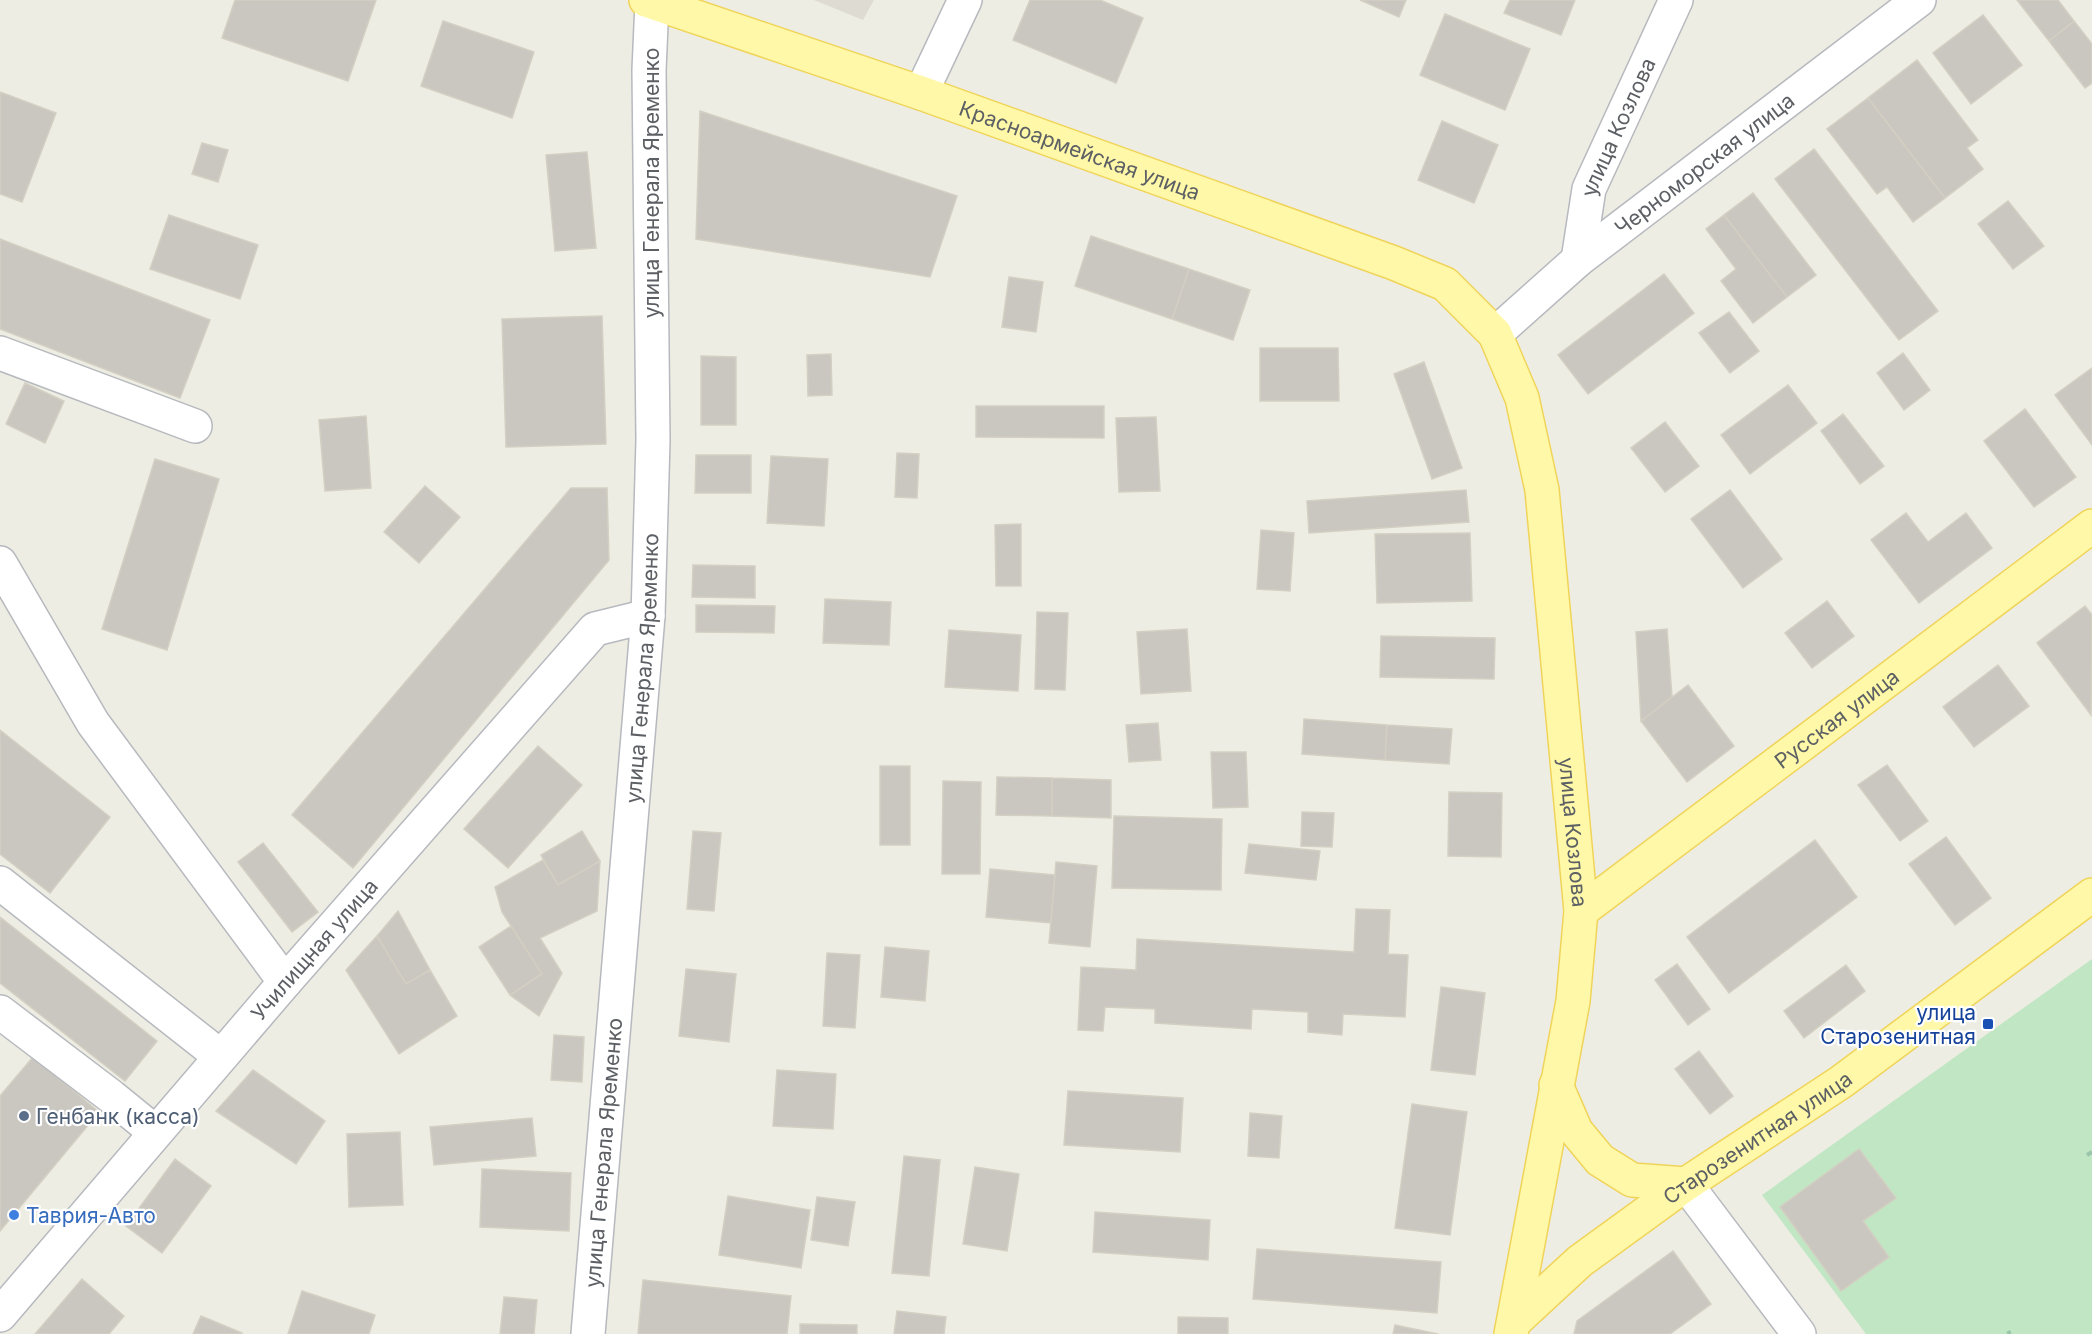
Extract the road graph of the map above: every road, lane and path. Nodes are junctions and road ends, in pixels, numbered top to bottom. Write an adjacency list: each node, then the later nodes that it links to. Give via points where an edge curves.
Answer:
1 (965, 0): 5 (street)
2 (1676, 0): 6 (street, улица Козлова, via 1589,189)
3 (1919, 0): 6 (street, Черноморская улица)
4 (649, 1): 5 (main road, Красноармейская улица); 12 (street, улица Генерала Яременко, via 653,440)
5 (921, 93): 7 (main road, Красноармейская улица, via 1445,284)
6 (1578, 260): 7 (street, Черноморская улица)
7 (1495, 334): 15 (main road, улица Козлова, via 1522,398 1542,490)
8 (0, 353): 9 (street)
9 (195, 426)
10 (2092, 526): 15 (main road, Русская улица)
11 (0, 563): 16 (street, via 93,723)
12 (648, 616): 16 (street, Училищная улица, via 595,629); 26 (street, улица Генерала Яременко)
13 (0, 883): 18 (street)
14 (2092, 895): 23 (main road, Старозенитная улица, via 1840,1082)
15 (1581, 911): 19 (main road, улица Козлова, via 1573,1001)
16 (285, 982): 18 (street, Училищная улица)
17 (0, 1012): 20 (street)
18 (220, 1056): 20 (street, Училищная улица)
19 (1556, 1085): 23 (main road, via 1576,1131 1600,1160 1632,1180); 25 (main road, улица Козлова)
20 (155, 1132): 24 (street, Училищная улица)
21 (2092, 1152): 22 (path)
22 (2087, 1155)
23 (1686, 1184): 25 (main road, Старозенитная улица, via 1580,1261); 27 (street)
24 (0, 1315)
25 (1512, 1328)
26 (588, 1334)
27 (1799, 1334)

